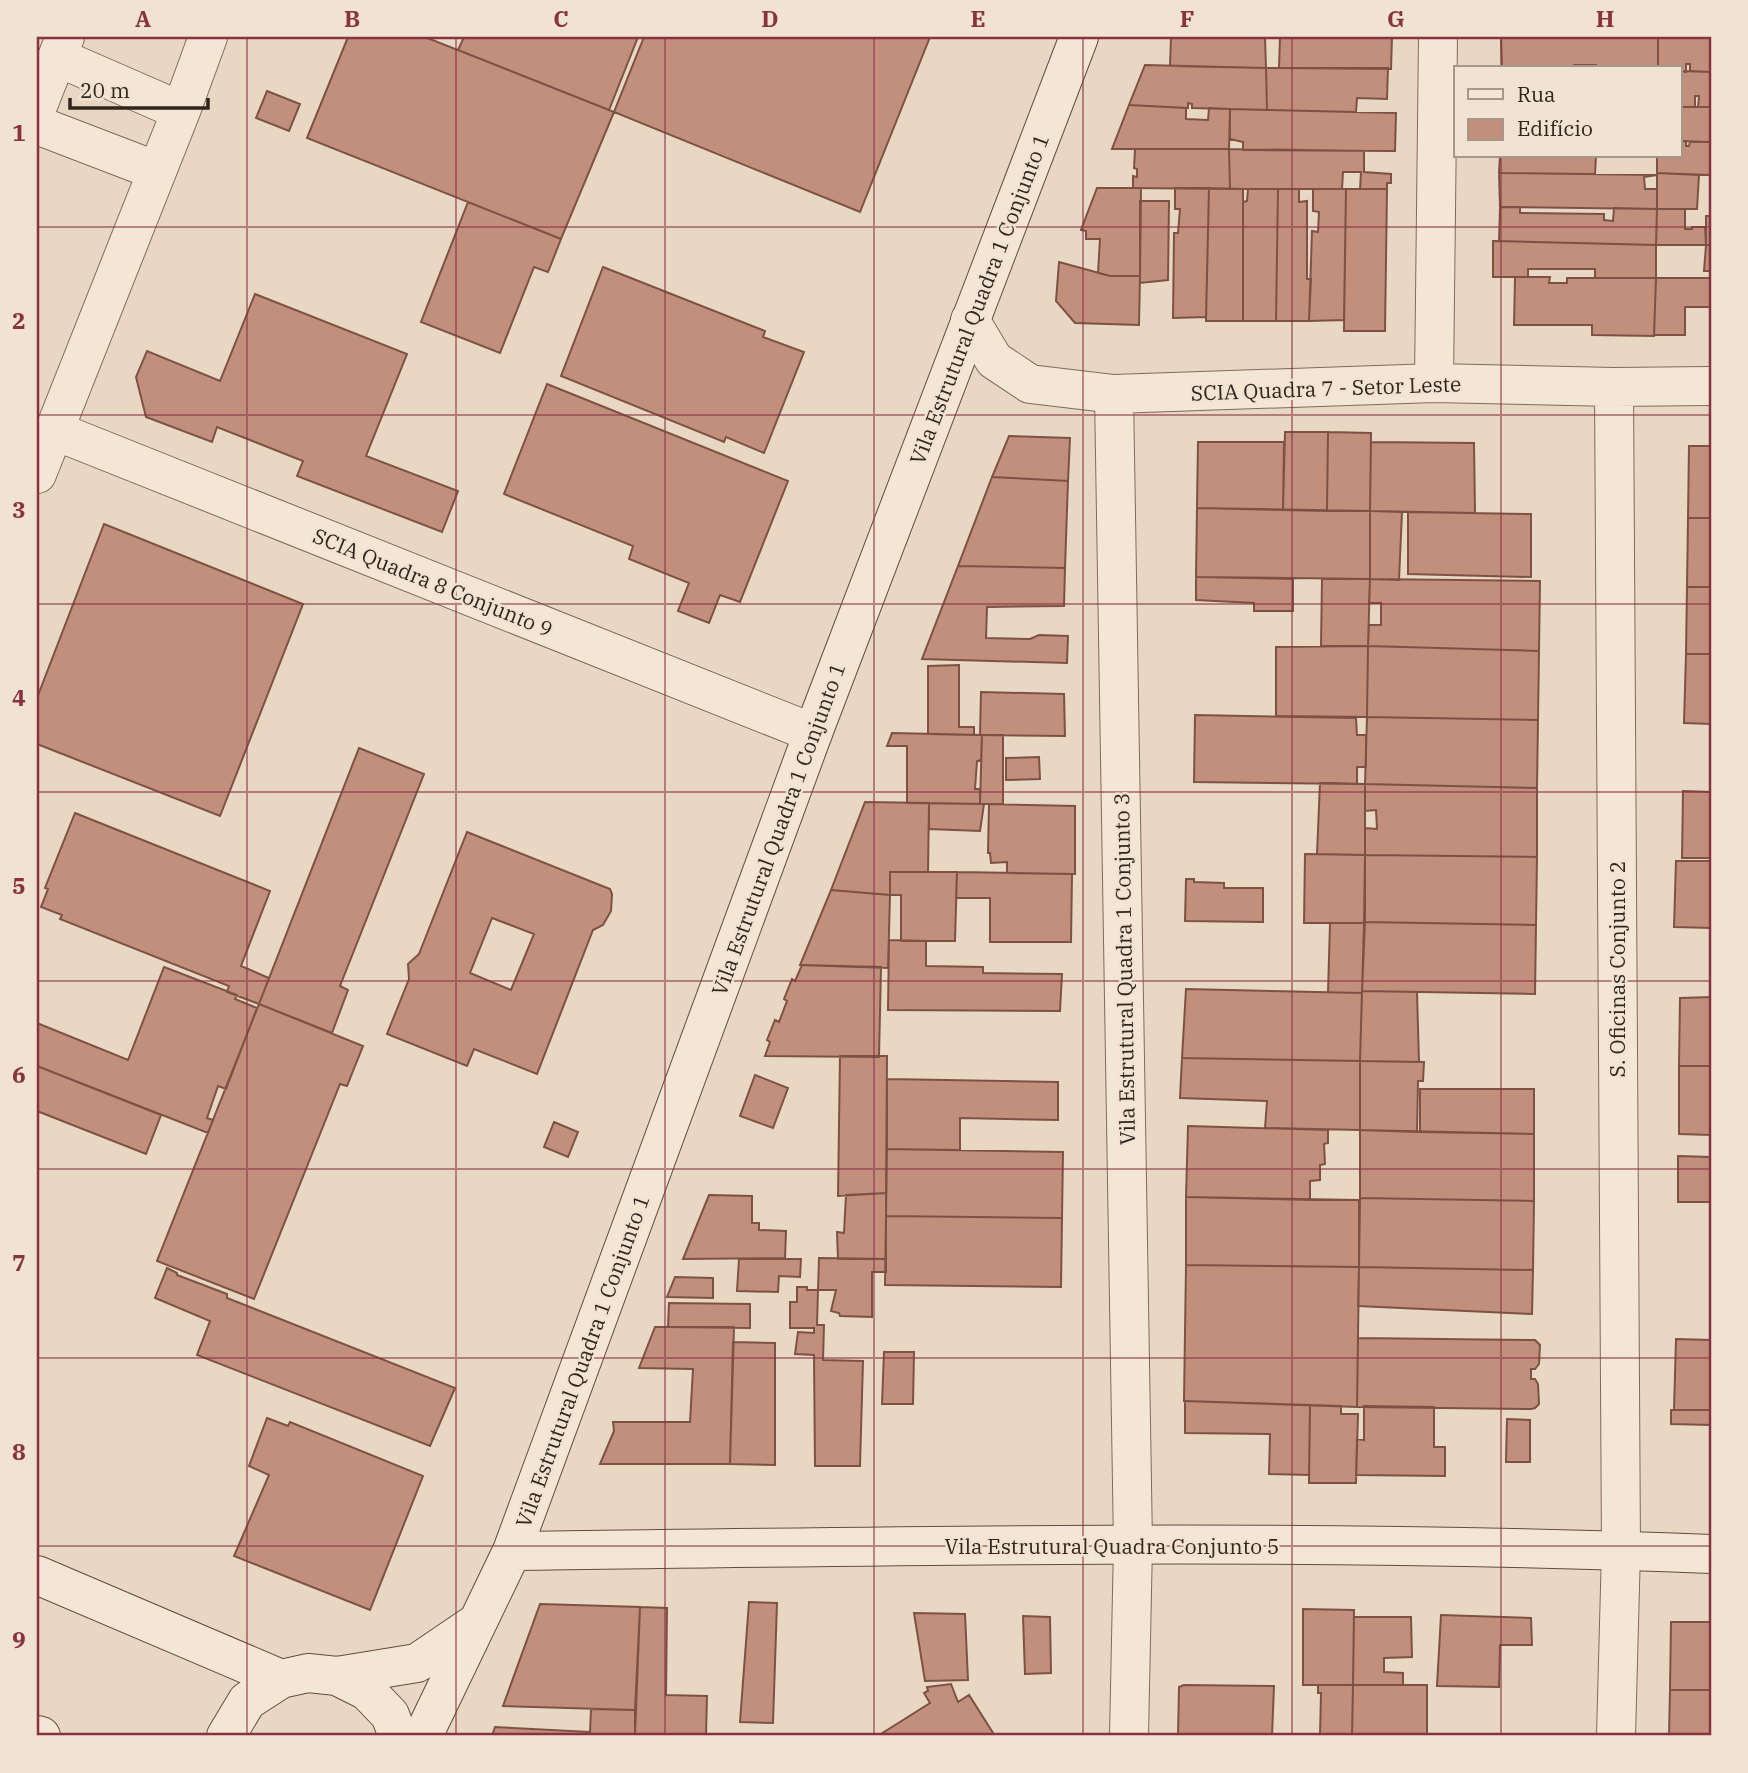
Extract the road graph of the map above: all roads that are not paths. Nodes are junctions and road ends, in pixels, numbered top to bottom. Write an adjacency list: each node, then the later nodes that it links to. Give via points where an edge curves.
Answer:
1 (208, 37): 6 (street)
2 (1079, 37): 9 (street, Vila Estrutural Quadra 1 Conjunto 1)
3 (1438, 37): 10 (street)
4 (61, 47): 5 (street); 6 (street)
5 (37, 108)
6 (181, 111): 8 (street)
7 (37, 125): 8 (street)
8 (157, 171): 14 (street)
9 (970, 320): 13 (street, SCIA Quadra 7 - Setor Leste, via 994,360 1030,384); 16 (street, Vila Estrutural Quadra 1 Conjunto 1)
10 (1434, 383): 12 (street, SCIA Quadra 7 - Setor Leste); 13 (street, SCIA Quadra 7 - Setor Leste)
11 (1711, 386): 12 (street, SCIA Quadra 7 - Setor Leste)
12 (1614, 387): 19 (street, S. Oficinas Conjunto 2)
13 (1114, 394): 17 (street, Vila Estrutural Quadra 1 Conjunto 3)
14 (53, 430): 15 (street); 16 (street, SCIA Quadra 8 Conjunto 9)
15 (37, 474)
16 (813, 733): 18 (street, Vila Estrutural Quadra 1 Conjunto 1)
17 (1133, 1544): 18 (street, Vila Estrutural Quadra Conjunto 5); 19 (street, Vila Estrutural Quadra Conjunto 5); 28 (street, Vila Estrutural Quadra 1 Conjunto 3)
18 (512, 1550): 22 (street, Vila Estrutural Quadra 1 Conjunto 1)
19 (1621, 1550): 20 (street, Vila Estrutural Quadra Conjunto 5); 29 (street, S. Oficinas Conjunto 2)
20 (1711, 1554)
21 (37, 1575): 24 (street)
22 (477, 1622): 23 (street, via 417,1663); 27 (street, Vila Estrutural Quadra 1 Conjunto 1)
23 (337, 1676): 24 (street, via 309,1673); 26 (street, via 367,1691 390,1715)
24 (281, 1679): 25 (street, via 247,1701)
25 (226, 1736)
26 (398, 1736)
27 (423, 1736)
28 (1129, 1736)
29 (1616, 1736)

